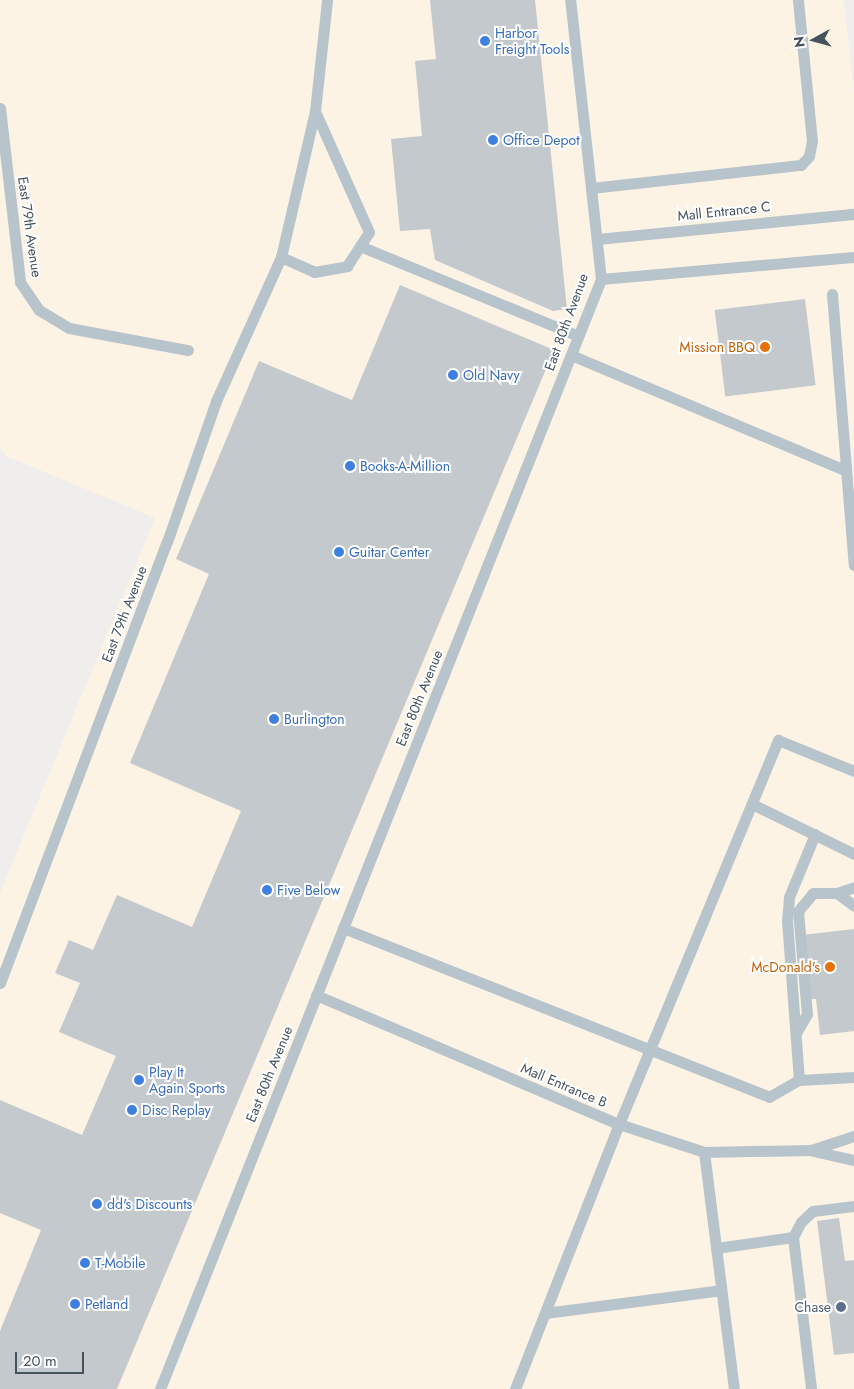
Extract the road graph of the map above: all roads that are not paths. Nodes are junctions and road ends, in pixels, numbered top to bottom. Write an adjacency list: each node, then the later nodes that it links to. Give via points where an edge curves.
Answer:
1 (327, 0): 5 (lane, East 79th Avenue)
2 (570, 0): 6 (lane, East 80th Avenue)
3 (798, 0): 6 (lane, via 812,141 808,156 801,165)
4 (0, 108): 15 (lane, East 79th Avenue, via 20,282 39,310 69,328)
5 (315, 111): 9 (lane, via 369,232); 10 (lane, East 79th Avenue)
6 (591, 188): 8 (lane, East 80th Avenue)
7 (854, 214): 8 (lane, Mall Entrance C)
8 (597, 239): 12 (lane, East 80th Avenue)
9 (360, 246): 10 (lane, via 347,266 314,272); 14 (lane)
10 (281, 257): 27 (lane, East 79th Avenue, via 216,401 167,542)
11 (854, 257): 12 (lane)
12 (601, 278): 14 (lane, East 80th Avenue)
13 (832, 294): 17 (lane)
14 (578, 336): 16 (lane, East 80th Avenue)
15 (188, 350)
16 (571, 355): 17 (lane); 26 (lane, East 80th Avenue)
17 (845, 470): 18 (lane)
18 (854, 565)
19 (854, 771): 20 (lane, via 778,740)
20 (752, 804): 21 (lane); 30 (lane)
21 (815, 834): 22 (lane); 29 (lane, via 789,897 786,921)
22 (854, 854)
23 (854, 887): 24 (lane)
24 (837, 892): 25 (lane); 29 (lane, via 813,892 798,911 807,1014)
25 (854, 906)
26 (343, 928): 28 (lane, East 80th Avenue); 30 (lane)
27 (0, 983)
28 (316, 995): 33 (lane, Mall Entrance B); 43 (lane, East 80th Avenue)
29 (796, 1033): 32 (lane)
30 (650, 1051): 32 (lane, via 770,1097); 33 (lane)
31 (854, 1076): 32 (lane)
32 (799, 1080)
33 (620, 1124): 36 (lane, Mall Entrance B); 42 (lane)
34 (854, 1136): 35 (lane, Mall Entrance B)
35 (811, 1150): 36 (lane, Mall Entrance B); 37 (lane, Mall Entrance B)
36 (704, 1152): 40 (lane)
37 (854, 1160)
38 (854, 1206): 39 (lane, via 812,1212 801,1222)
39 (793, 1237): 40 (lane); 46 (lane)
40 (716, 1248): 41 (lane)
41 (721, 1290): 42 (lane); 45 (lane)
42 (545, 1313): 44 (lane)
43 (160, 1389)
44 (515, 1389)
45 (734, 1389)
46 (811, 1389)

